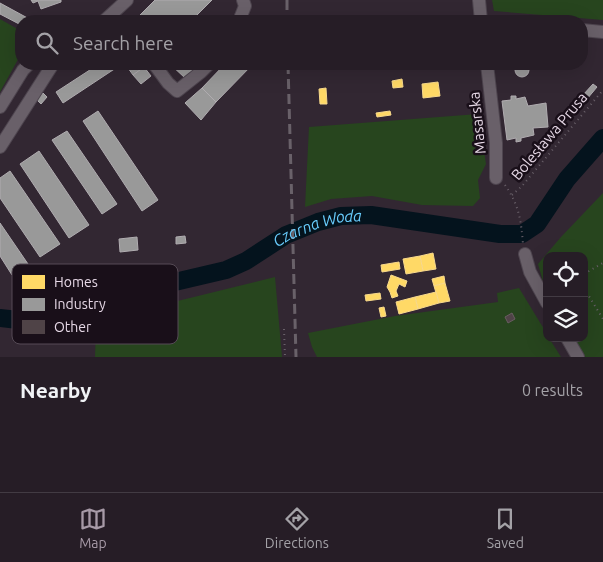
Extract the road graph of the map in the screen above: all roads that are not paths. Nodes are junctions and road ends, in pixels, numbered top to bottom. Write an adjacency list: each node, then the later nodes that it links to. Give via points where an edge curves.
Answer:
1 (127, 0): 4 (street)
2 (244, 0): 5 (street)
3 (479, 0): 6 (street)
4 (113, 15)
5 (241, 15)
6 (481, 15)
7 (588, 31): 8 (street)
8 (603, 32)
9 (23, 70): 14 (street)
10 (49, 70): 15 (street)
11 (158, 70): 12 (street, via 177,91)
12 (203, 70)
13 (487, 70): 16 (street, Masarska, via 496,143)
14 (0, 107)
15 (0, 147)
16 (496, 178)
17 (524, 254): 18 (street)
18 (543, 297)
19 (569, 342): 20 (street)
20 (578, 357)

